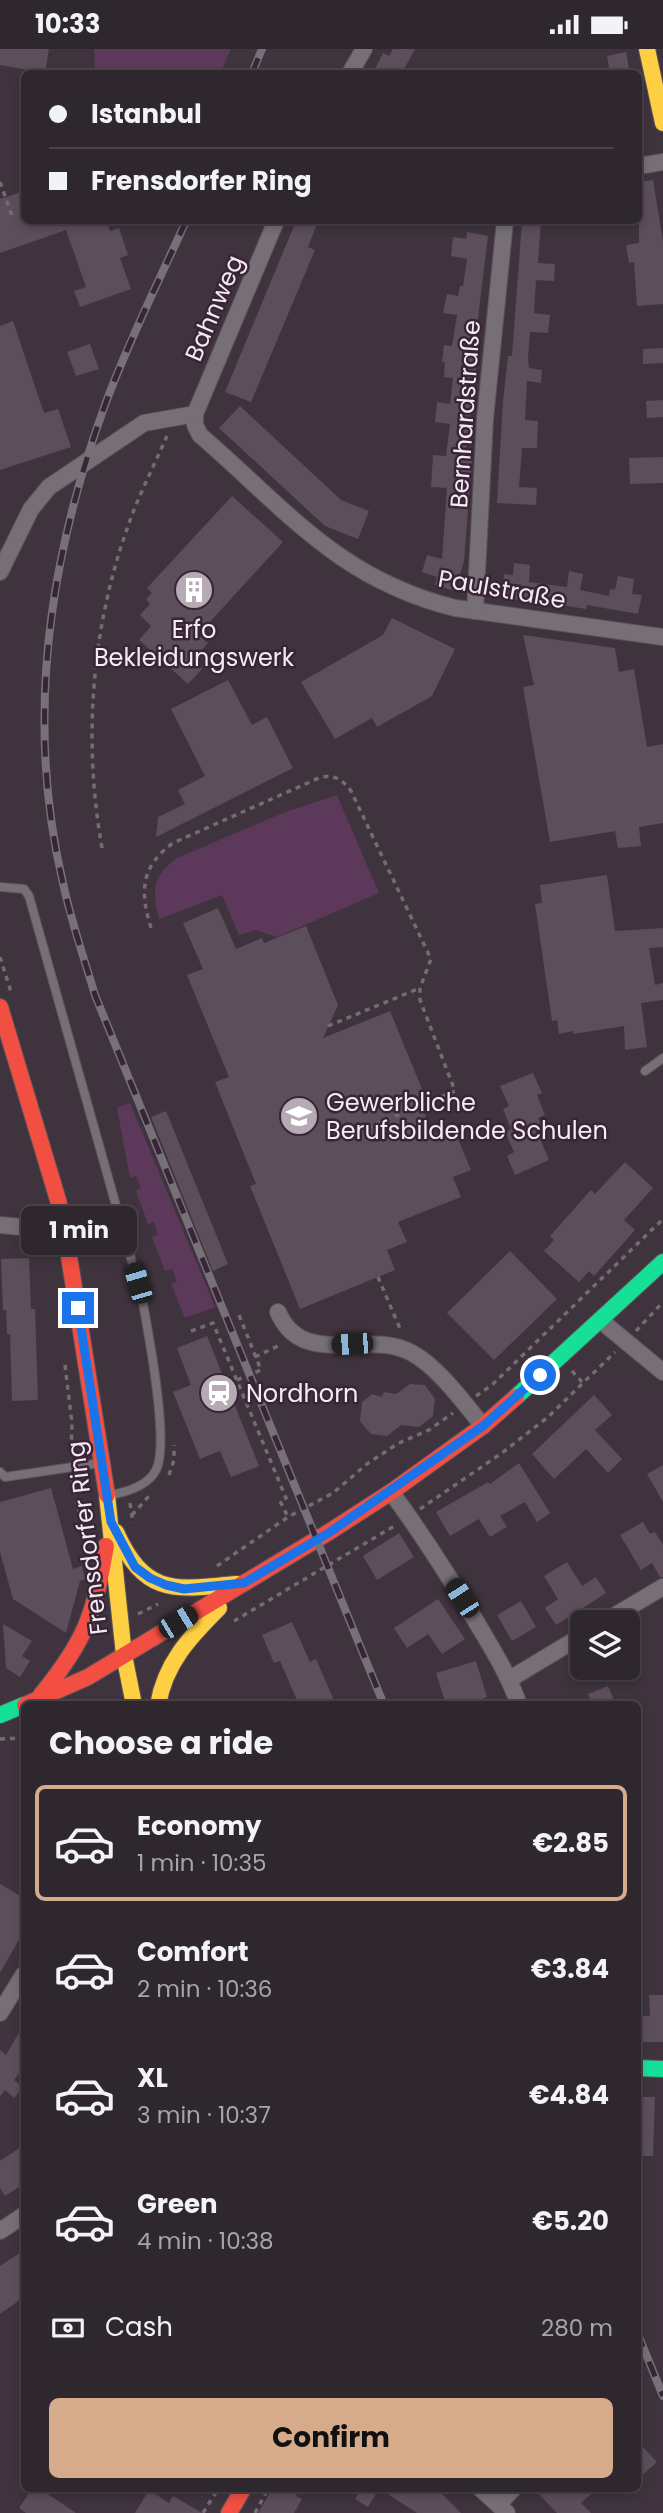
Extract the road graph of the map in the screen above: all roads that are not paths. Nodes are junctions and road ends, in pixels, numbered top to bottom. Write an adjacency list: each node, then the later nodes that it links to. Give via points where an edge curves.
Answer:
1 (364, 49): 3 (street)
2 (647, 49): 4 (street)
3 (352, 70)
4 (663, 123)
5 (663, 162): 6 (street)
6 (642, 166)
7 (275, 224): 9 (street, Bahnweg)
8 (505, 224): 11 (street, Bernhardstraße, via 485,419)
9 (195, 414): 10 (street, via 145,423 49,487 31,509); 11 (street, Paulstraße, via 200,435 328,549 388,585 434,603)
10 (0, 572)
11 (475, 611): 12 (street, Paulstraße)
12 (663, 637)
13 (0, 887): 27 (lane, via 24,889 29,896 148,1327 162,1434 160,1461 143,1483)
14 (0, 1007): 18 (street, Frensdorfer Ring)
15 (663, 1058): 16 (lane)
16 (645, 1071)
17 (0, 1225): 18 (street)
18 (65, 1231): 24 (street, Frensdorfer Ring)
19 (663, 1262): 21 (street)
20 (278, 1312): 23 (street, via 294,1335 318,1344 376,1343 413,1353)
21 (600, 1320): 22 (street); 23 (street)
22 (663, 1372)
23 (483, 1426): 26 (street)
24 (103, 1462): 25 (lane, via 5,1477); 27 (street, Frensdorfer Ring)
25 (0, 1472)
26 (391, 1492): 29 (street); 34 (street)
27 (107, 1495): 28 (street, Frensdorfer Ring)
28 (111, 1522): 29 (street, via 135,1567 150,1578 184,1589); 33 (street, Frensdorfer Ring); 35 (street, via 88,1627 67,1664)
29 (244, 1583): 33 (street); 38 (street, via 180,1648 164,1677)
30 (663, 1587): 31 (street)
31 (624, 1610)
32 (570, 1643): 34 (street)
33 (124, 1655): 36 (street); 37 (street, Frensdorfer Ring)
34 (510, 1679): 39 (street)
35 (31, 1701)
36 (34, 1701)
37 (133, 1701)
38 (159, 1701)
39 (518, 1701)
40 (21, 1706): 41 (street)
41 (0, 1715)
42 (21, 1978): 43 (street)
43 (0, 2013)
44 (641, 2068): 45 (street)
45 (663, 2069)
46 (21, 2217): 47 (street)
47 (0, 2231)
48 (241, 2492): 52 (street)
49 (484, 2492): 51 (street)
50 (512, 2492): 51 (street)
51 (503, 2509)
52 (229, 2513)

